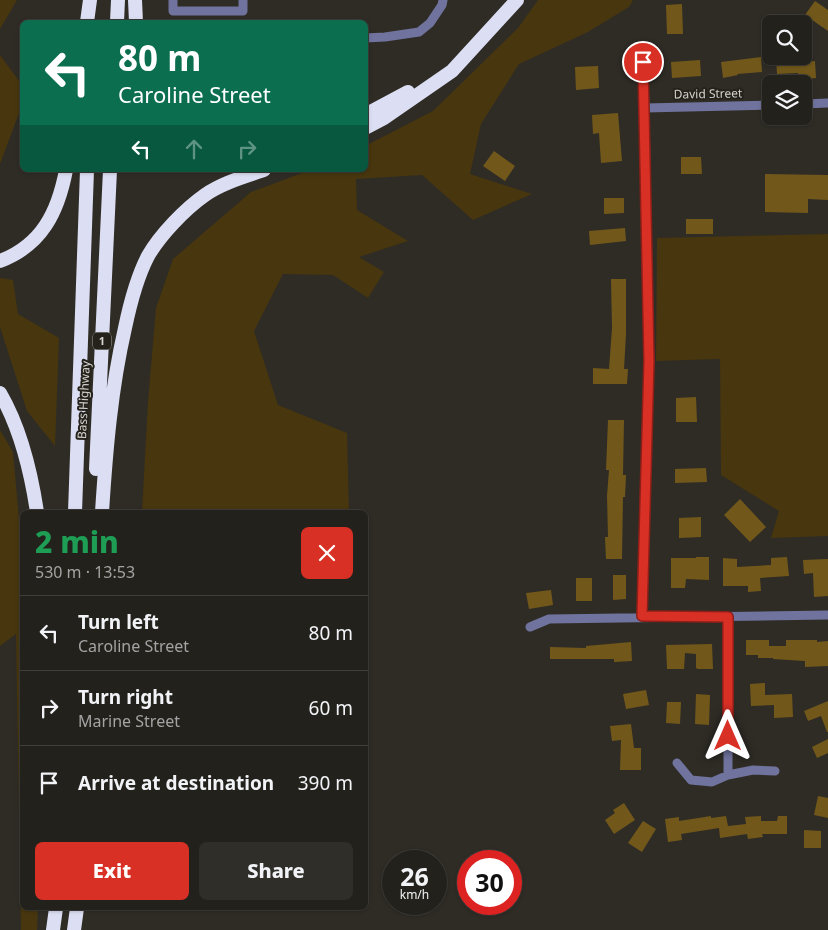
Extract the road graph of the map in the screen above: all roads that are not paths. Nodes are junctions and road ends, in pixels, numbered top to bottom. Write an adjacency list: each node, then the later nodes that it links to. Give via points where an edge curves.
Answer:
1 (91, 0): 9 (highway); 10 (highway)
2 (118, 0): 11 (highway)
3 (135, 0): 12 (highway)
4 (172, 0): 5 (street, via 172,11 243,11)
5 (243, 0)
6 (443, 0): 13 (street, via 430,23 419,32)
7 (517, 0): 8 (highway)
8 (508, 12): 19 (highway, via 415,88); 20 (highway, via 452,71)
9 (87, 20)
10 (91, 20)
11 (117, 20)
12 (136, 20)
13 (368, 38)
14 (643, 46): 18 (street)
15 (828, 103): 16 (street)
16 (812, 104)
17 (762, 105): 18 (street, David Street)
18 (645, 108): 32 (street, via 649,361)
19 (368, 114)
20 (368, 126)
21 (66, 172): 25 (highway, via 59,199 45,227 19,252)
22 (87, 172): 28 (highway, Bass Highway / 1)
23 (110, 172): 29 (highway, Bass Highway / 1)
24 (258, 172): 30 (highway, via 205,195 169,229 149,255 130,305 116,370)
25 (0, 260)
26 (0, 393): 27 (highway, via 23,446)
27 (37, 510)
28 (76, 510)
29 (93, 510)
30 (102, 510)
31 (828, 615): 33 (street)
32 (642, 616): 33 (street); 34 (street, via 549,619)
33 (728, 617): 37 (street)
34 (530, 626)
35 (677, 763): 37 (street, via 691,780 712,782)
36 (775, 771): 37 (street, via 753,770)
37 (728, 775)
38 (56, 910): 40 (highway)
39 (76, 910): 41 (highway)
40 (53, 930)
41 (74, 930)

